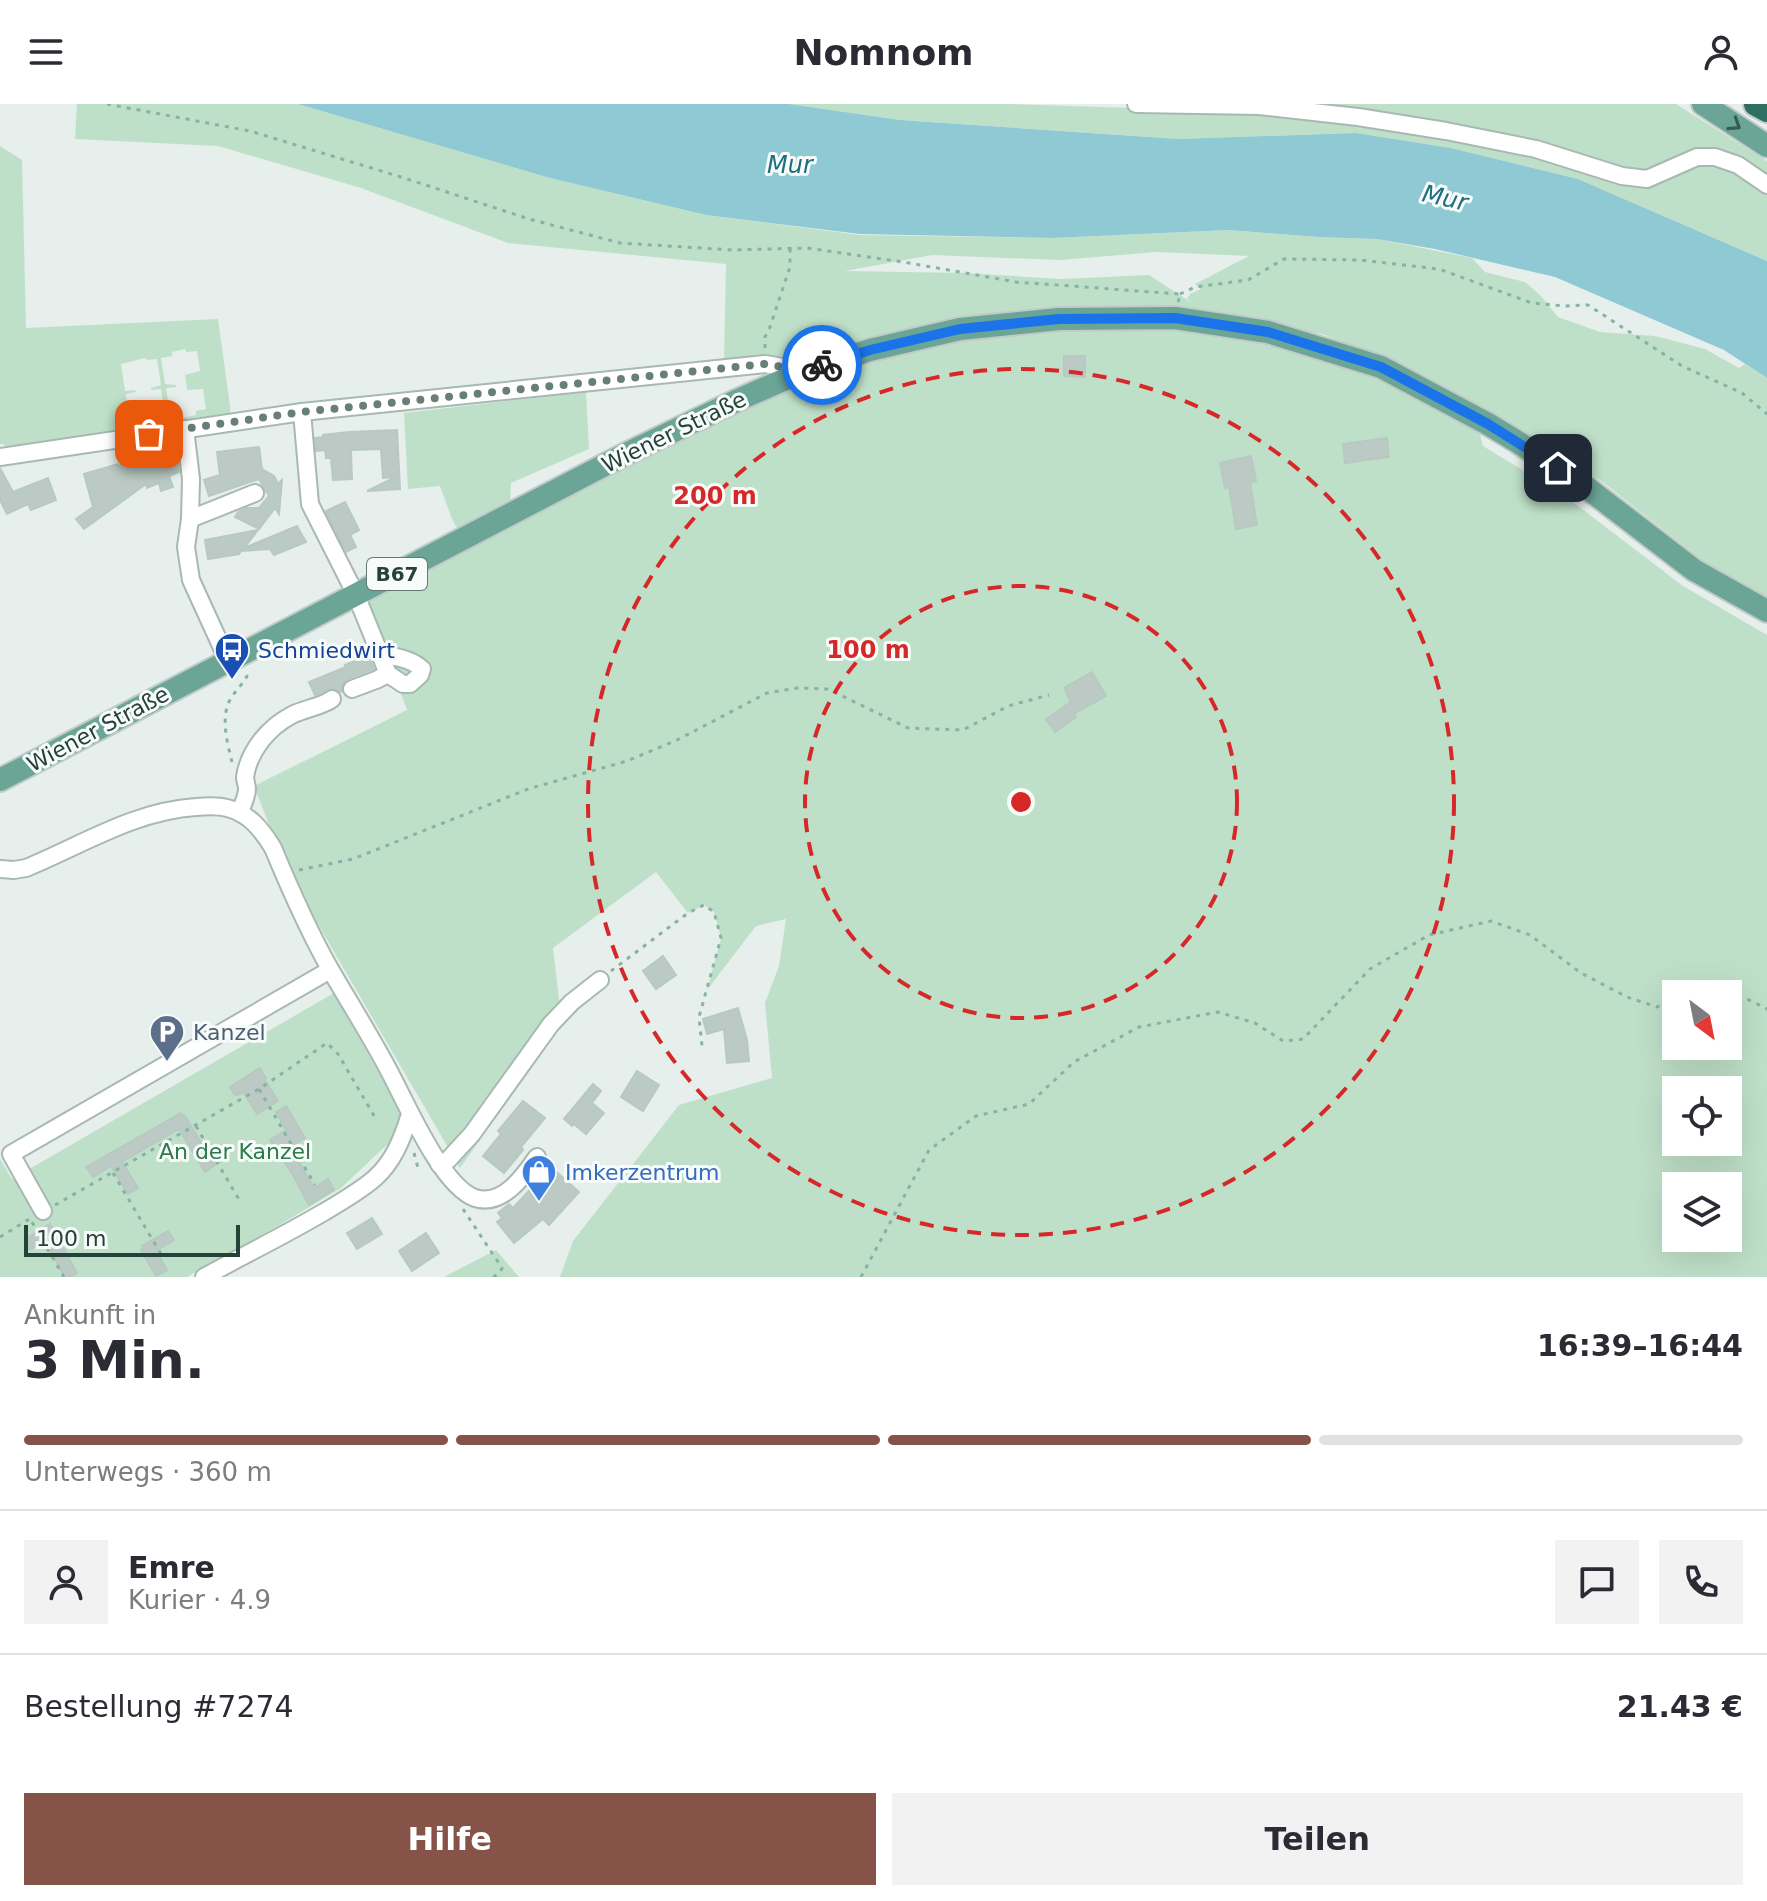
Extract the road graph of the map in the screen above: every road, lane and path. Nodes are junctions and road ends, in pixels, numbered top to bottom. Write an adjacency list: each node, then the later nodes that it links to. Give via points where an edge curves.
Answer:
1 (107, 104): 8 (path, via 250,131 620,243)
2 (1136, 104): 7 (street, via 1259,106 1358,117 1536,149 1647,179 1697,157 1715,157)
3 (1703, 104): 6 (main road, one-way to 6)
4 (1756, 104): 5 (highway)
5 (1767, 110)
6 (1767, 146)
7 (1767, 185)
8 (790, 248): 9 (path, via 1016,282); 11 (path, via 790,267 765,337)
9 (1180, 294): 10 (path); 14 (path, via 1248,280 1284,259 1439,269 1532,303 1588,305 1682,366 1742,393)
10 (1175, 318): 12 (main road, Wiener Straße / B67, via 1059,319 960,329); 20 (main road, Wiener Straße / B67, via 1268,332 1381,367 1516,441 1694,570)
11 (765, 364): 12 (street); 13 (street)
12 (797, 374): 19 (main road, Wiener Straße / B67, via 622,456)
13 (302, 412): 15 (street); 19 (street, via 310,504)
14 (1767, 414)
15 (185, 429): 16 (street); 18 (street)
16 (0, 457)
17 (255, 493): 18 (street)
18 (190, 519): 22 (street, via 186,547 191,580)
19 (356, 595): 21 (street); 22 (main road, Wiener Straße / B67)
20 (1767, 611)
21 (379, 653): 23 (street); 23 (street, via 407,660)
22 (237, 665): 27 (path, via 247,676); 28 (main road, Wiener Straße / B67)
23 (390, 675): 24 (street)
24 (352, 689)
25 (1049, 695): 31 (path, via 1008,706 963,730 908,728 828,689 767,693 627,761 528,789 353,859)
26 (332, 699): 29 (street, via 279,722 260,743 248,766)
27 (224, 714)
28 (0, 780)
29 (240, 813): 30 (street, via 217,806 156,813 26,868); 31 (street, via 263,832)
30 (0, 869)
31 (283, 874): 32 (street)
32 (330, 970): 39 (street); 48 (street, via 11,1154)
33 (600, 980): 37 (path, via 704,905 714,912 721,938 699,1017); 43 (street, via 551,1024 472,1134)
34 (1742, 996): 36 (path)
35 (1662, 1005): 54 (path, via 1627,997 1581,973 1530,935 1491,921 1429,935 1370,969 1303,1039 1283,1041 1255,1023 1218,1012 1139,1027 1074,1062 1029,1104 976,1116 929,1150)
36 (1767, 1009)
37 (702, 1046)
38 (259, 1089): 40 (path, via 327,1043); 41 (path); 45 (path)
39 (410, 1114): 43 (street); 52 (street, via 404,1137 375,1178)
40 (376, 1119)
41 (196, 1126): 44 (path); 46 (path)
42 (537, 1157): 43 (street, via 522,1177 492,1199 475,1198)
43 (439, 1164)
44 (113, 1173): 48 (path); 50 (path)
45 (315, 1185)
46 (241, 1203)
47 (459, 1203): 53 (path, via 502,1268)
48 (43, 1211)
49 (0, 1237): 51 (path, via 30,1219)
50 (161, 1254)
51 (64, 1277)
52 (204, 1277)
53 (493, 1277)
54 (861, 1277)

